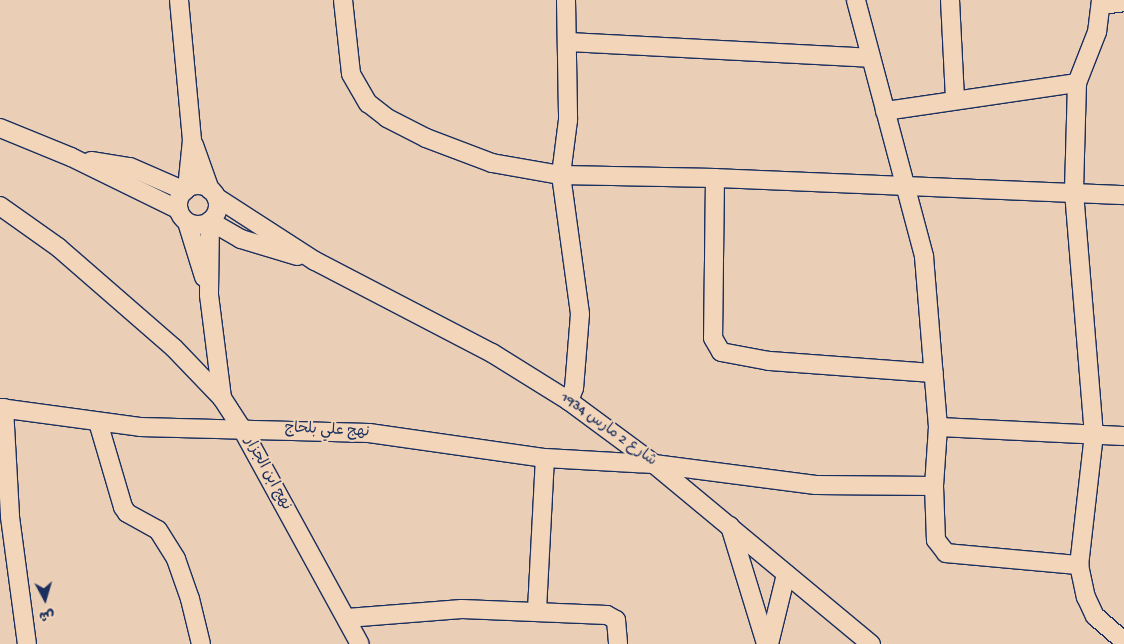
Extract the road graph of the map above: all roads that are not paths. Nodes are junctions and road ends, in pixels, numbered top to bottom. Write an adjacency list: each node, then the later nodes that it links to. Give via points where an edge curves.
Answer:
1 (179, 0): 14 (street)
2 (343, 0): 16 (street, via 351,74 368,103 387,118 460,153 492,164)
3 (566, 0): 8 (street)
4 (856, 0): 9 (street)
5 (950, 0): 11 (street)
6 (1124, 2): 7 (street)
7 (1101, 3): 10 (street, via 1089,60)
8 (568, 42): 9 (street); 16 (street, via 568,120)
9 (870, 58): 12 (street)
10 (1077, 84): 11 (street); 20 (street)
11 (955, 99): 12 (street)
12 (885, 111): 18 (street)
13 (0, 128): 15 (street)
14 (192, 140): 19 (street); 21 (street)
15 (71, 157): 19 (street, via 130,167); 24 (street)
16 (561, 175): 17 (street); 30 (street, via 580,314 574,388)
17 (716, 178): 18 (street); 28 (street, via 713,338 721,352 769,361)
18 (907, 186): 20 (street); 28 (street, via 924,256)
19 (186, 190): 21 (street, via 198,186); 24 (street, via 179,200)
20 (1074, 192): 22 (street); 35 (street)
21 (213, 193): 25 (street, via 217,210); 26 (street, شارع 2 مارس 1934)
22 (1124, 195)
23 (0, 206): 29 (street, via 59,248 174,348)
24 (183, 216): 25 (street, via 199,225); 27 (street)
25 (210, 221): 26 (street, شارع 2 مارس 1934, via 241,239); 27 (street)
26 (315, 261): 30 (street, شارع 2 مارس 1934, via 492,353)
27 (209, 295): 29 (street, نهج ابن الجزار)
28 (934, 372): 34 (street)
29 (222, 398): 33 (street, نهج ابن الجزار)
30 (569, 401): 38 (street, شارع 2 مارس 1934)
31 (2, 408): 32 (street, نهج علي بلحاج, via 61,414); 46 (street, via 10,517)
32 (98, 422): 33 (street, نهج علي بلحاج, via 140,427); 47 (street, via 123,507 127,513 158,530 176,559)
33 (241, 427): 37 (street, نهج علي بلحاج, via 369,433); 44 (street, نهج ابن الجزار)
34 (938, 427): 35 (street); 39 (street)
35 (1094, 434): 36 (street); 41 (street)
36 (1124, 436)
37 (545, 458): 38 (street, نهج علي بلحاج); 43 (street)
38 (654, 464): 39 (street, نهج علي بلحاج, via 816,485); 40 (street, شارع 2 مارس 1934)
39 (934, 486): 41 (street, via 936,540 946,553)
40 (730, 526): 42 (street, شارع 2 مارس 1934); 50 (street)
41 (1079, 565): 45 (street, via 1086,597 1095,616)
42 (786, 574): 50 (street); 51 (street, شارع 2 مارس 1934)
43 (537, 610): 44 (street, via 425,610); 49 (street, via 613,617 618,625)
44 (347, 618): 48 (street, نهج ابن الجزار)
45 (1124, 642)
46 (27, 644)
47 (201, 644)
48 (360, 644)
49 (618, 644)
50 (768, 644)
51 (871, 644)

